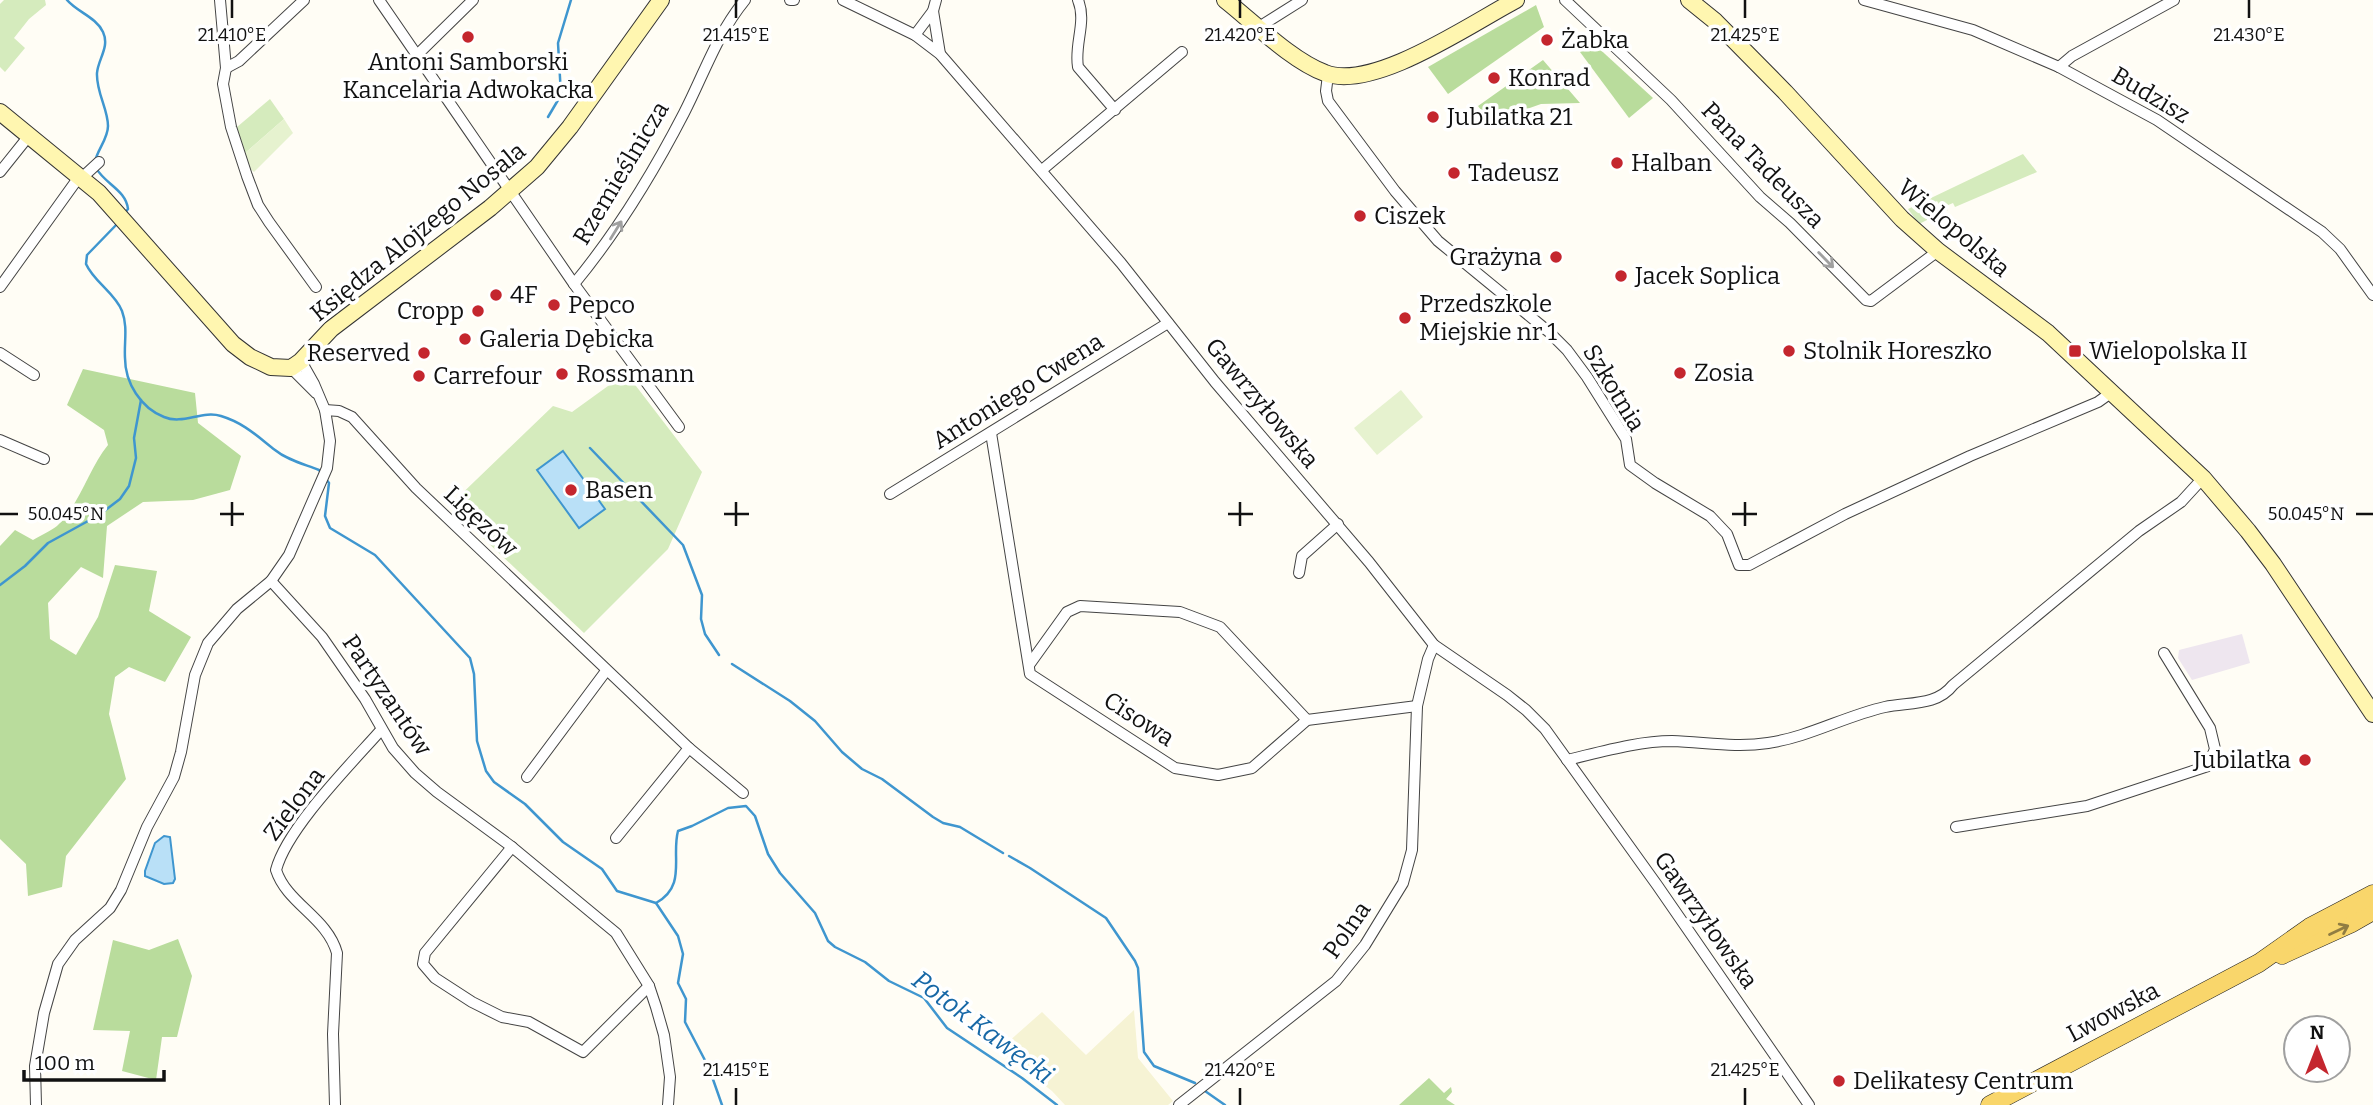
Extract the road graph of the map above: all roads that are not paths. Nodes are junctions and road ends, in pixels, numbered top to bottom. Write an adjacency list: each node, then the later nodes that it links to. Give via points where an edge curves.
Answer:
1 (220, 0): 23 (street)
2 (304, 0): 23 (street)
3 (379, 0): 21 (street)
4 (473, 0): 21 (street)
5 (661, 0): 32 (street, Księdza Alojzego Nosala, via 570,127)
6 (745, 0): 34 (street, Rzemieślnicza, one-way to 6, via 606,246 650,174 712,50)
7 (843, 0): 18 (street, Gawrzyłowska)
8 (1077, 0): 25 (street, via 1082,18 1078,66)
9 (1225, 0): 17 (street)
10 (1302, 0): 17 (street)
11 (1516, 0): 24 (street, via 1382,71 1354,77)
12 (1565, 0): 33 (street, Pana Tadeusza, one-way to 33, via 1671,100 1759,197 1866,300 1871,301)
13 (1689, 0): 33 (street, Wielopolska, via 1724,30 1902,219)
14 (1864, 0): 22 (street, Budzisz, via 1973,30)
15 (2174, 0): 22 (street)
16 (934, 5): 18 (street); 20 (street)
17 (1259, 27): 24 (street)
18 (915, 35): 20 (street, Gawrzyłowska)
19 (1182, 52): 25 (street)
20 (940, 54): 29 (street, Gawrzyłowska)
21 (417, 55): 32 (street)
22 (2059, 67): 37 (street, Budzisz, via 2157,120 2322,233 2340,249)
23 (226, 68): 35 (street, via 223,84 231,127 258,205)
24 (1328, 75): 42 (street, Szkotnia, via 1328,101 1412,214 1437,241 1567,350 1626,439 1630,464 1710,516 1727,534 1739,565 1749,565 1845,514)
25 (1115, 110): 29 (street)
26 (0, 112): 27 (street)
27 (28, 137): 30 (street); 31 (street)
28 (99, 162): 31 (street)
29 (1042, 170): 38 (street, Gawrzyłowska)
30 (0, 172)
31 (85, 174): 36 (street); 40 (street, via 233,344 271,367)
32 (511, 191): 34 (street); 40 (street, Księdza Alojzego Nosala, via 331,329)
33 (1938, 251): 42 (street, Wielopolska, via 2048,333)
34 (574, 284): 44 (street)
35 (316, 286)
36 (0, 287)
37 (2373, 295)
38 (1168, 323): 45 (street, Antoniego Cwena); 50 (street, Gawrzyłowska)
39 (0, 353): 41 (street)
40 (296, 365): 43 (street, via 314,384)
41 (34, 375)
42 (2112, 392): 48 (street, Wielopolska)
43 (325, 411): 52 (street, via 330,441 327,468 289,555); 56 (street, Ligęzów, via 352,417 409,481)
44 (679, 427)
45 (991, 433): 49 (street, Antoniego Cwena); 55 (street)
46 (0, 439): 47 (street)
47 (44, 459)
48 (2203, 478): 58 (street, Wielopolska, via 2273,564); 62 (street, via 2181,502 2139,531 1946,695 1884,708 1768,743 1733,747 1672,741)
49 (890, 494)
50 (1338, 524): 51 (street, via 1302,556); 53 (street, Gawrzyłowska)
51 (1299, 573)
52 (271, 581): 60 (street, Partyzantów, via 322,637); 72 (street, via 208,642 195,675 174,777 110,908 75,940 58,964 41,1026)
53 (1434, 645): 57 (street, Polna); 62 (street, Gawrzyłowska, via 1526,710)
54 (2164, 653): 65 (street, via 2210,728 2215,749 2208,766 2087,806)
55 (1029, 665): 59 (street, Cisowa, via 1030,674 1175,768 1218,775 1252,768); 59 (street, via 1067,611 1080,606 1180,611 1220,627)
56 (606, 671): 61 (street, Ligęzów); 63 (street)
57 (1417, 706): 59 (street); 75 (street, Polna, via 1412,850 1403,883 1380,923 1336,981)
58 (2373, 713)
59 (1307, 720)
60 (381, 730): 67 (street, Partyzantów, via 422,780); 73 (street, Zielona, via 316,804 285,846 276,870 285,891 334,941)
61 (689, 748): 64 (street, Ligęzów); 66 (street)
62 (1567, 760): 76 (street, Gawrzyłowska)
63 (527, 777)
64 (743, 793)
65 (1955, 827)
66 (615, 838)
67 (512, 847): 71 (street, Partyzantów, via 616,933); 71 (street, via 425,953 424,964 435,978 472,1002 502,1017 529,1022 583,1052)
68 (2373, 894): 70 (main road, Lwowska, via 2310,927)
69 (2373, 911): 70 (main road, Lwowska, one-way to 69)
70 (2259, 963): 77 (main road, Lwowska)
71 (649, 986): 74 (street, Partyzantów, via 664,1035 670,1077)
72 (36, 1105)
73 (335, 1105)
74 (668, 1105)
75 (1179, 1105)
76 (1808, 1105)
77 (1990, 1105)

